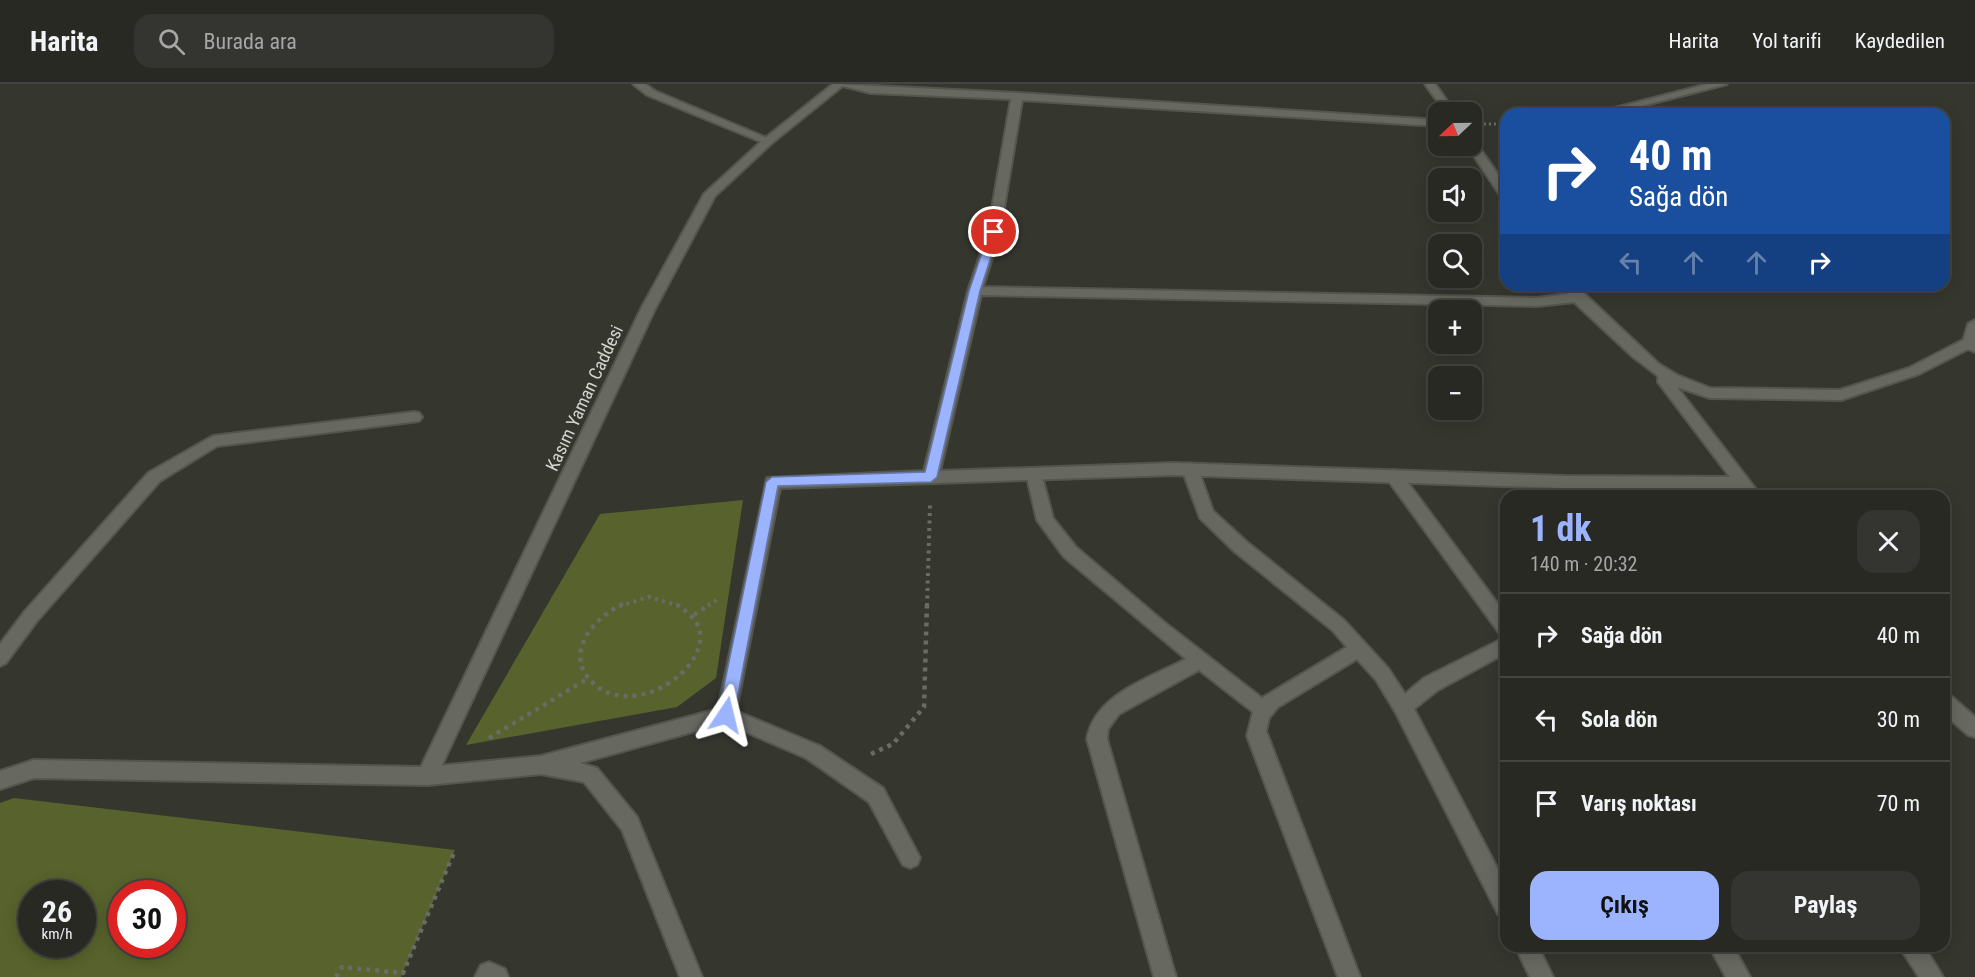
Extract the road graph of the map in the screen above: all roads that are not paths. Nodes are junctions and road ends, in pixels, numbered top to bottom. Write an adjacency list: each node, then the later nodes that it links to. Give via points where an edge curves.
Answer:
1 (638, 84): 6 (street)
2 (663, 84): 6 (street)
3 (840, 84): 7 (street, via 871,90); 11 (street, Kasım Yaman Caddesi)
4 (1430, 84): 8 (street)
5 (1722, 84): 9 (street)
6 (651, 93): 11 (street)
7 (1017, 96): 10 (street); 14 (street, via 994,232)
8 (1443, 102)
9 (1622, 108)
10 (1428, 122)
11 (768, 141): 39 (street, Kasım Yaman Caddesi, via 710,194 643,319)
12 (1479, 156): 13 (street)
13 (1500, 186)
14 (975, 291): 15 (street, via 1537,302); 23 (street)
15 (1573, 291): 18 (street)
16 (1975, 324): 17 (street)
17 (1973, 344): 18 (street, via 1914,371 1840,395 1710,393 1690,389)
18 (1657, 371): 25 (street)
19 (414, 417): 31 (street, via 213,441 154,477 31,616)
20 (1190, 469): 21 (street); 22 (street); 30 (street, via 1206,514)
21 (1034, 473): 23 (street); 32 (street, via 1045,520 1070,552)
22 (1394, 476): 24 (street); 28 (street)
23 (931, 477): 36 (street, via 772,482)
24 (1564, 482): 25 (street); 26 (street)
25 (1742, 483): 27 (street)
26 (1571, 490)
27 (1748, 490)
28 (1500, 621)
29 (1500, 647): 33 (street, via 1431,684)
30 (1361, 648): 33 (street); 35 (street)
31 (0, 658)
32 (1200, 660): 35 (street); 49 (street, via 1112,708 1099,726 1097,740)
33 (1403, 707): 42 (street)
34 (1950, 707): 37 (street)
35 (1263, 708): 50 (street, via 1257,736)
36 (726, 715): 38 (street); 41 (street, via 813,753 876,795)
37 (1975, 729)
38 (541, 765): 39 (street); 48 (street, via 590,774 630,824)
39 (427, 776): 40 (street, via 34,769)
40 (0, 780)
41 (909, 858)
42 (1500, 895)
43 (1529, 952): 51 (street)
44 (1724, 952): 52 (street)
45 (1914, 952): 53 (street)
46 (486, 977): 47 (street, via 489,973)
47 (497, 977)
48 (691, 977)
49 (1165, 977)
50 (1349, 977)
51 (1542, 977)
52 (1739, 977)
53 (1932, 977)

